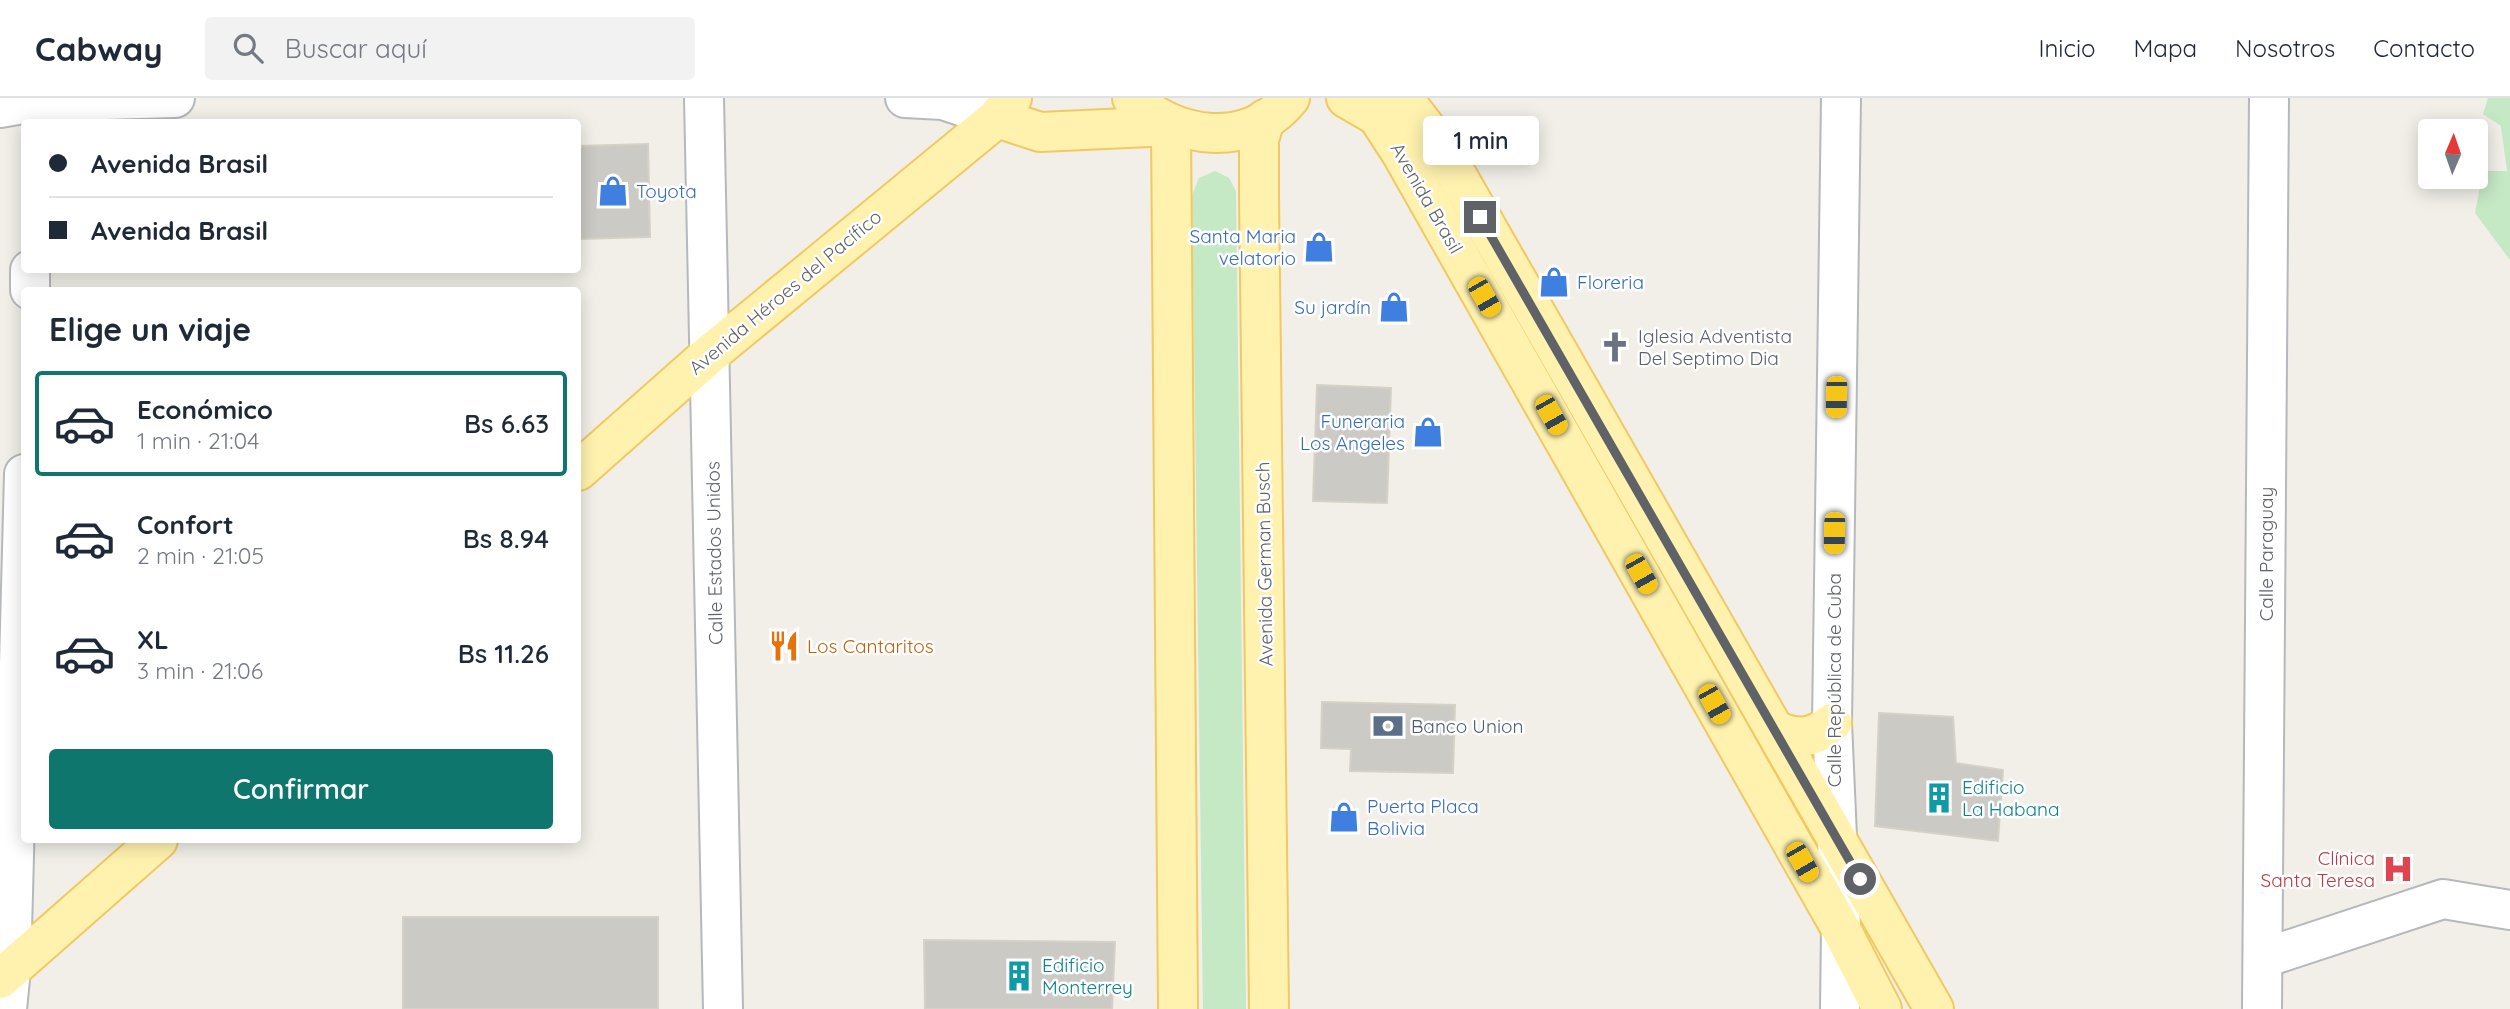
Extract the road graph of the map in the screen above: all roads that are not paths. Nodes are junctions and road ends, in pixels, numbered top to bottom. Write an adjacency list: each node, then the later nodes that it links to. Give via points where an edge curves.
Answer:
1 (175, 98): 10 (street)
2 (704, 98): 14 (street, Calle Estados Unidos)
3 (905, 98): 11 (street)
4 (1132, 98): 13 (main road)
5 (1322, 98): 12 (main road)
6 (1346, 98): 15 (main road, Avenida Brasil, via 1377,116)
7 (1403, 98): 15 (main road, Avenida Brasil, via 1441,149)
8 (1840, 98): 22 (street, Calle República de Cuba)
9 (2269, 98): 28 (street, Calle Paraguay)
10 (26, 108)
11 (1004, 108): 13 (main road, via 1040,132); 14 (main road, Avenida Héroes del Pacífico)
12 (1279, 108): 13 (main road, via 1243,129 1219,133); 33 (main road, Avenida German Busch, via 1259,140)
13 (1171, 125): 32 (main road)
14 (710, 354): 16 (main road, Avenida Héroes del Pacífico); 31 (street, Calle Estados Unidos)
15 (1542, 360): 17 (main road, Avenida Brasil); 18 (main road, Avenida Brasil)
16 (581, 468)
17 (1662, 533): 18 (main road); 20 (main road, Avenida Brasil)
18 (1628, 553): 21 (main road, Avenida Brasil)
19 (21, 557): 29 (street)
20 (1749, 685): 21 (main road); 23 (main road, Avenida Brasil)
21 (1714, 704): 27 (main road, Avenida Brasil)
22 (1832, 723): 23 (main road, via 1806,738); 24 (street, Calle República de Cuba)
23 (1776, 730): 24 (main road, Avenida Brasil)
24 (1836, 836): 27 (street, Calle República de Cuba); 36 (main road, Avenida Brasil)
25 (155, 843): 29 (main road)
26 (2510, 910): 28 (street, via 2443,899)
27 (1840, 929): 34 (street, Calle República de Cuba); 35 (main road, Avenida Brasil)
28 (2264, 958): 37 (street, Calle Paraguay)
29 (6, 974): 30 (street)
30 (7, 1009)
31 (723, 1009)
32 (1178, 1009)
33 (1269, 1009)
34 (1840, 1009)
35 (1882, 1009)
36 (1934, 1009)
37 (2262, 1009)

